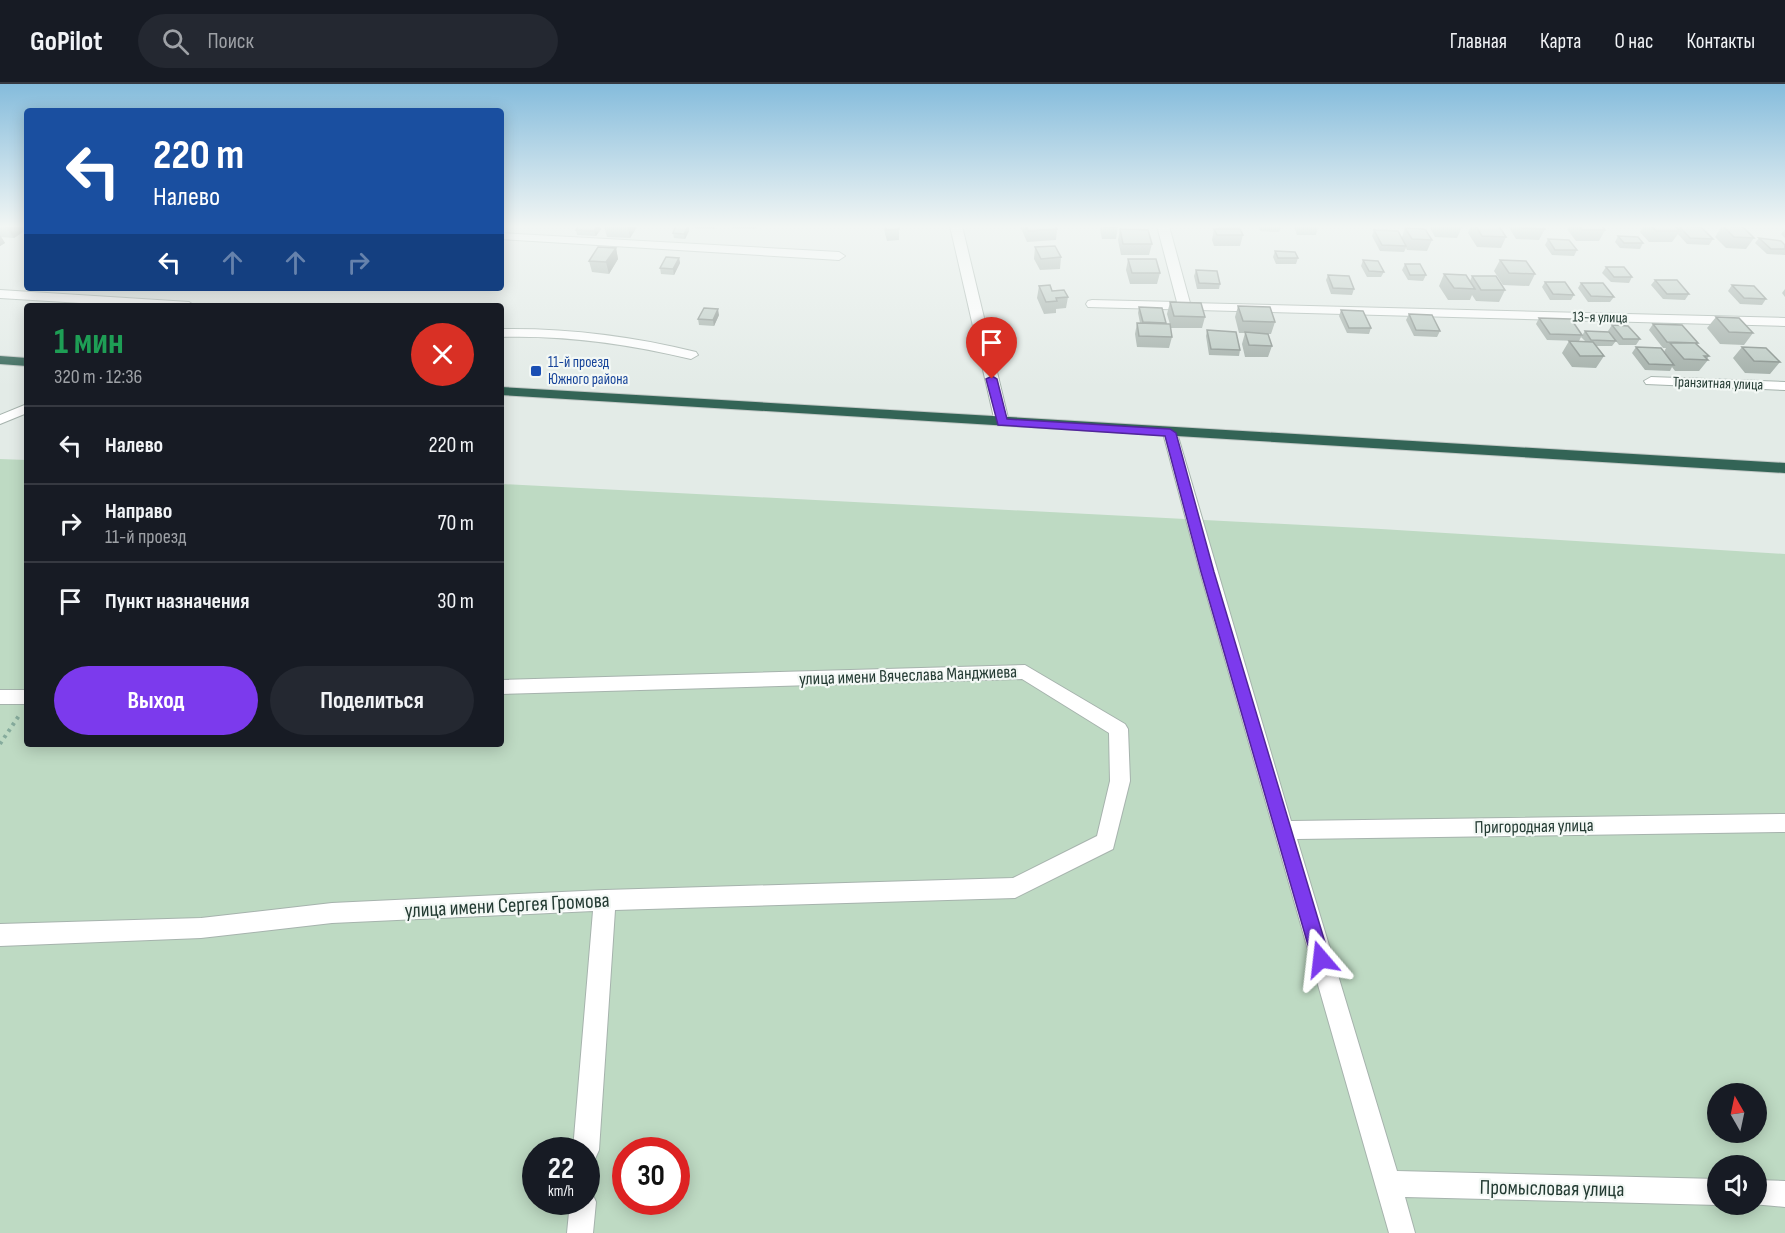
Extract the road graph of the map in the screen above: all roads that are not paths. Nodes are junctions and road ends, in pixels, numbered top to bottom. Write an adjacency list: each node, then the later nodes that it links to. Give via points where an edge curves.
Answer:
1 (969, 280): 17 (street)
2 (1178, 280): 6 (street)
3 (0, 294): 4 (street)
4 (142, 303)
5 (1092, 304): 6 (street, 13-я улица)
6 (1185, 307): 7 (street, 13-я улица)
7 (1785, 322)
8 (504, 333): 9 (street, via 544,331 646,344)
9 (691, 355)
10 (0, 360): 11 (highway)
11 (24, 362)
12 (1651, 381): 13 (street, Транзитная улица)
13 (1785, 386)
14 (504, 391): 17 (highway)
15 (24, 409): 16 (street)
16 (0, 420)
17 (1002, 422): 18 (highway)
18 (1170, 433): 19 (highway); 24 (street)
19 (1785, 468)
20 (504, 687): 25 (street, улица имени Вячеслава Манджиева, via 1025,672 1118,729 1120,781 1106,842)
21 (0, 697): 22 (street)
22 (24, 704)
23 (1785, 823): 24 (street, Пригородная улица)
24 (1283, 830): 29 (street)
25 (1015, 888): 26 (street, улица имени Сергея Громова)
26 (605, 900): 27 (street, улица имени Сергея Громова, via 332,913 201,928); 28 (street)
27 (0, 935)
28 (587, 1137)
29 (1387, 1184): 30 (street, Промысловая улица); 35 (street)
30 (1707, 1192)
31 (1767, 1193): 32 (street)
32 (1785, 1194)
33 (582, 1215): 34 (street)
34 (580, 1233)
35 (1402, 1233)

